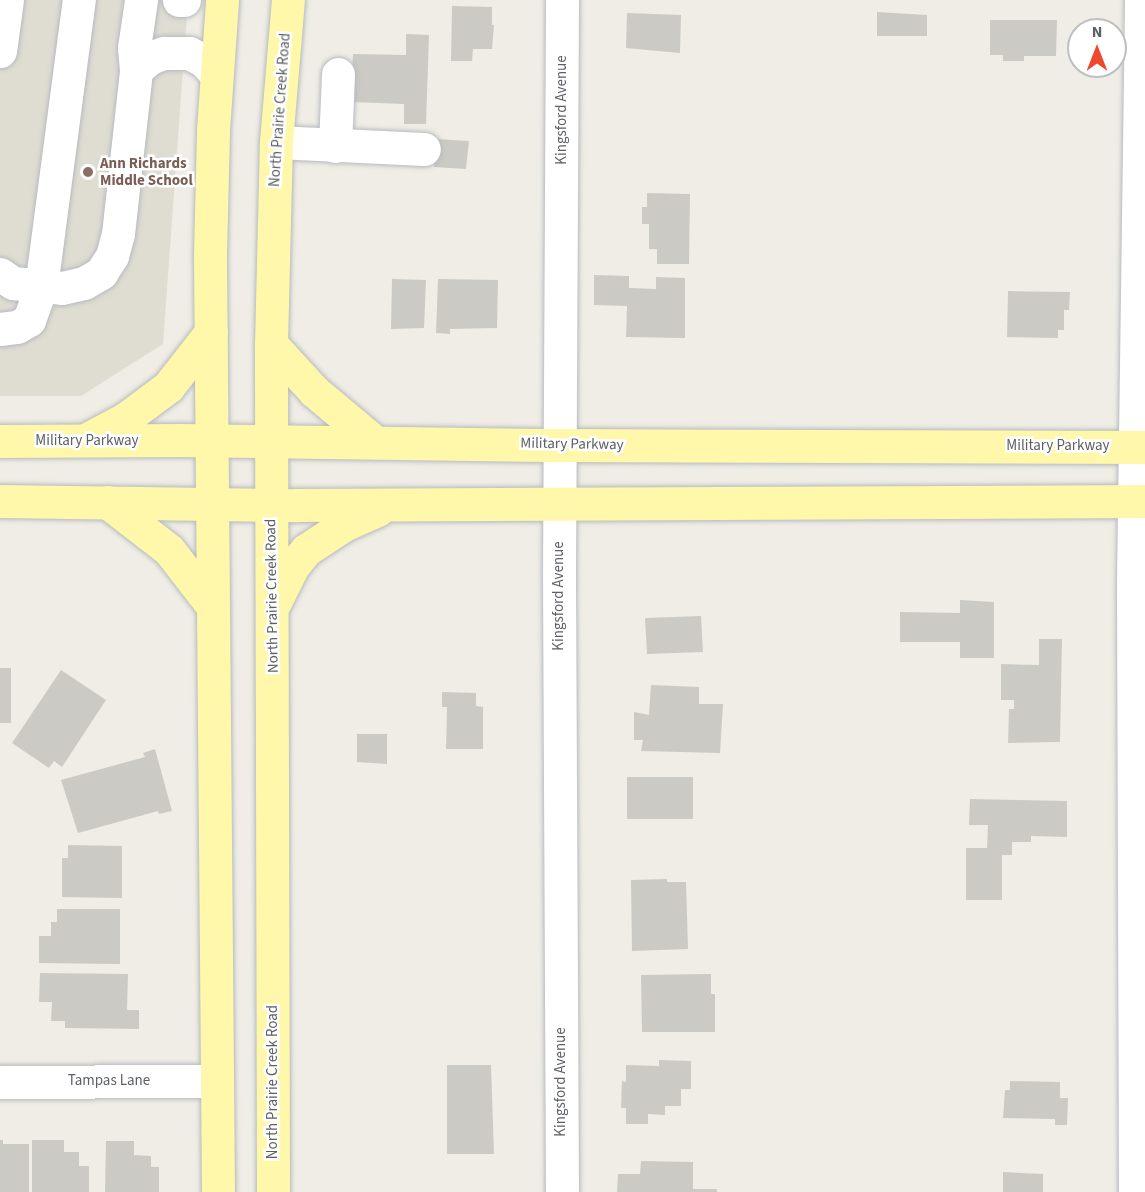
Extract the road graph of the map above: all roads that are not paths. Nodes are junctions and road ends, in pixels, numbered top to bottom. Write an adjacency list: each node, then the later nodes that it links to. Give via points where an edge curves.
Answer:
1 (7, 0): 10 (street)
2 (79, 0): 20 (street)
3 (141, 0): 11 (street, via 134,48)
4 (179, 0): 5 (street)
5 (184, 0)
6 (222, 0): 12 (main road)
7 (288, 0): 15 (main road, North Prairie Creek Road)
8 (562, 0): 29 (street, Kingsford Avenue)
9 (1141, 0): 14 (street)
10 (0, 51)
11 (136, 70): 12 (street, via 164,53 189,53 203,60); 20 (street, via 118,234 112,256 101,273 84,283)
12 (216, 74): 22 (main road)
13 (338, 74): 16 (street)
14 (1143, 126): 18 (street)
15 (276, 142): 16 (street); 23 (main road, North Prairie Creek Road)
16 (334, 146): 17 (street)
17 (424, 149)
18 (1142, 266): 30 (street)
19 (0, 274): 20 (street, via 13,283)
20 (41, 287): 21 (street, via 29,320 17,327)
21 (0, 329)
22 (211, 332): 25 (main road, via 179,376 155,399); 26 (main road)
23 (271, 344): 27 (main road, North Prairie Creek Road); 28 (main road, via 314,392)
24 (0, 441): 25 (main road, Military Parkway)
25 (84, 441): 26 (main road, Military Parkway)
26 (212, 441): 27 (main road, Military Parkway); 35 (main road)
27 (271, 442): 28 (main road, Military Parkway); 36 (main road, North Prairie Creek Road)
28 (375, 442): 29 (main road, Military Parkway)
29 (561, 445): 30 (main road, Military Parkway); 34 (street, Kingsford Avenue)
30 (1140, 447): 32 (street)
31 (0, 501): 33 (main road)
32 (1139, 501): 34 (main road); 45 (street)
33 (107, 502): 35 (main road); 39 (main road, via 169,550)
34 (559, 502): 37 (main road); 44 (street, Kingsford Avenue)
35 (212, 503): 36 (main road); 39 (main road)
36 (271, 505): 37 (main road); 38 (main road, North Prairie Creek Road)
37 (389, 505): 38 (main road, via 344,525 306,550 293,566)
38 (273, 606): 43 (main road, North Prairie Creek Road)
39 (213, 607): 40 (main road)
40 (217, 1081): 41 (street, Tampas Lane); 42 (main road)
41 (0, 1082)
42 (218, 1192)
43 (273, 1192)
44 (562, 1192)
45 (1135, 1192)

